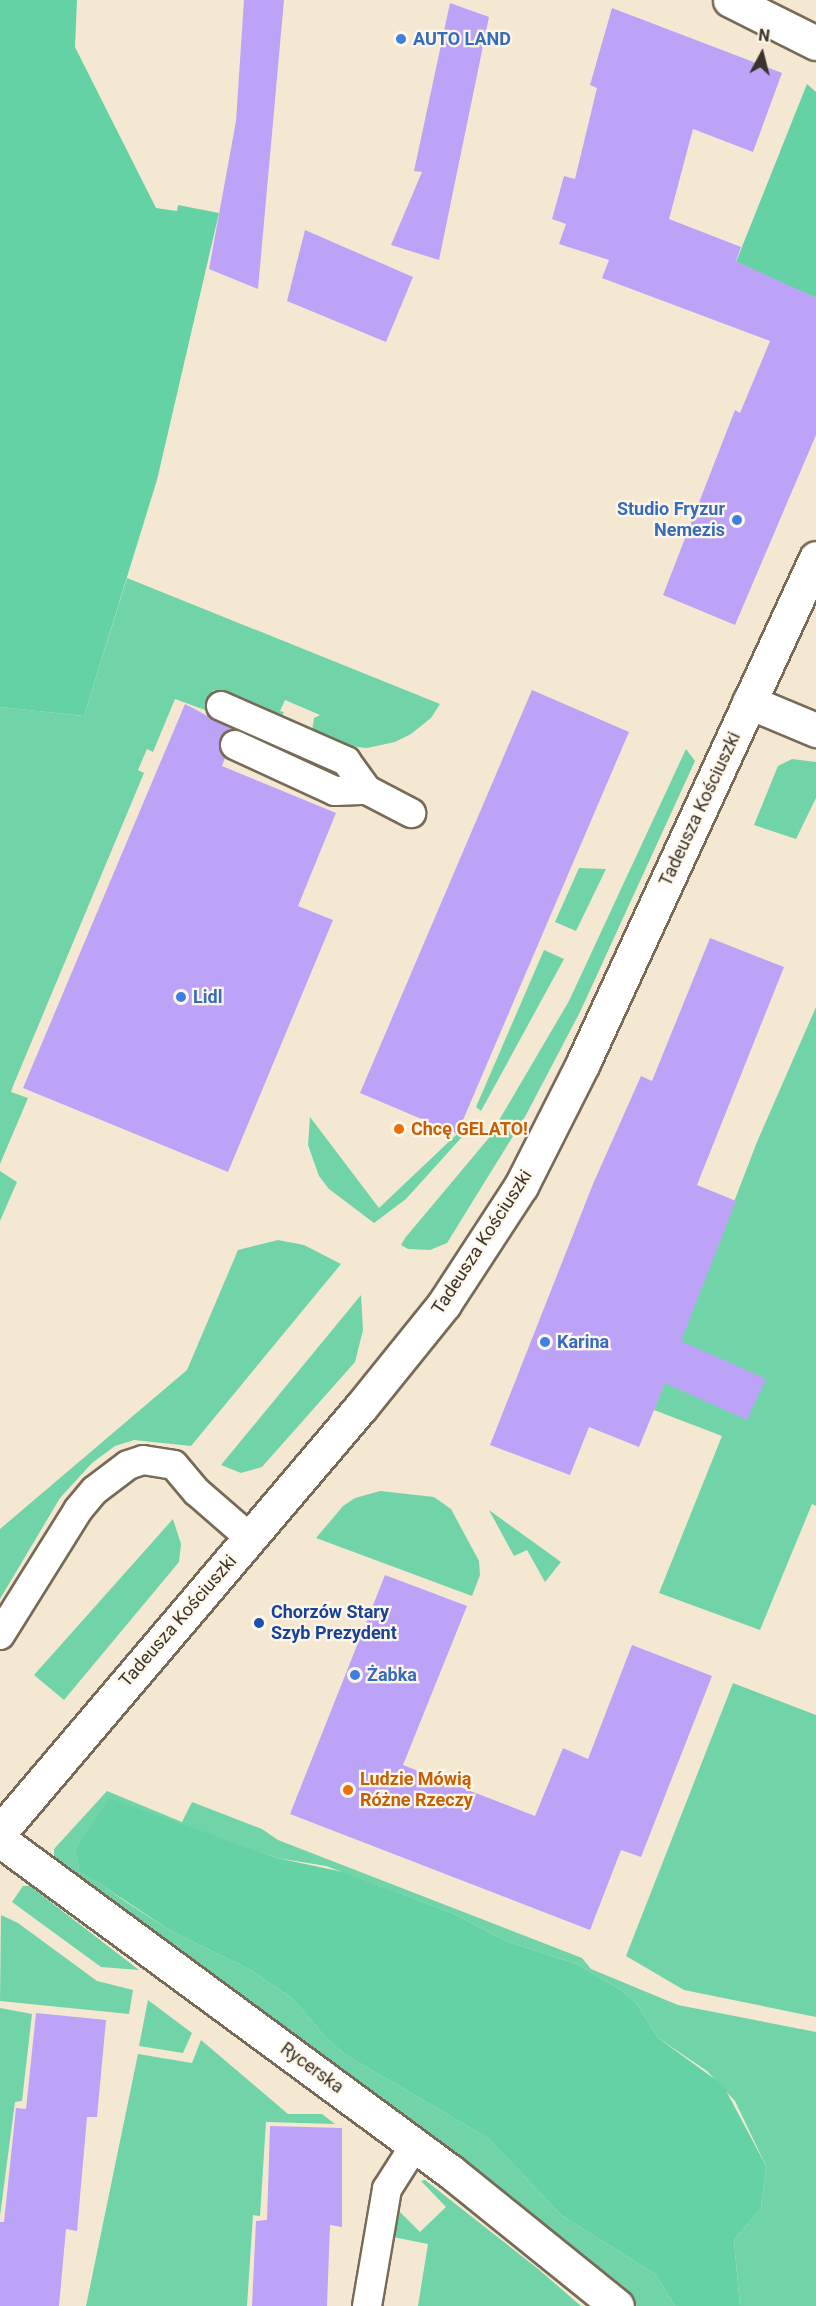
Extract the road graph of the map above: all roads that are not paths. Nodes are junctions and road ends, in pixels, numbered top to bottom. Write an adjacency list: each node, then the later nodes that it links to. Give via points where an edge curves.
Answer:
1 (730, 0): 2 (street)
2 (816, 43)
3 (816, 558): 4 (street, Tadeusza Kościuszki)
4 (749, 702): 6 (street); 10 (street, Tadeusza Kościuszki, via 583,1063 521,1186 444,1304)
5 (221, 706): 8 (lane, via 346,761)
6 (816, 730)
7 (235, 745): 8 (lane, via 335,791)
8 (367, 790): 9 (lane)
9 (411, 813)
10 (250, 1538): 11 (lane, via 197,1492 174,1465 143,1460 128,1465 95,1490 78,1510); 12 (street, Tadeusza Kościuszki)
11 (0, 1635)
12 (0, 1832)
13 (0, 1840): 14 (street, Rycerska, via 330,2081)
14 (413, 2148): 15 (lane, via 387,2189); 16 (street, Rycerska, via 451,2172)
15 (367, 2306)
16 (617, 2306)

